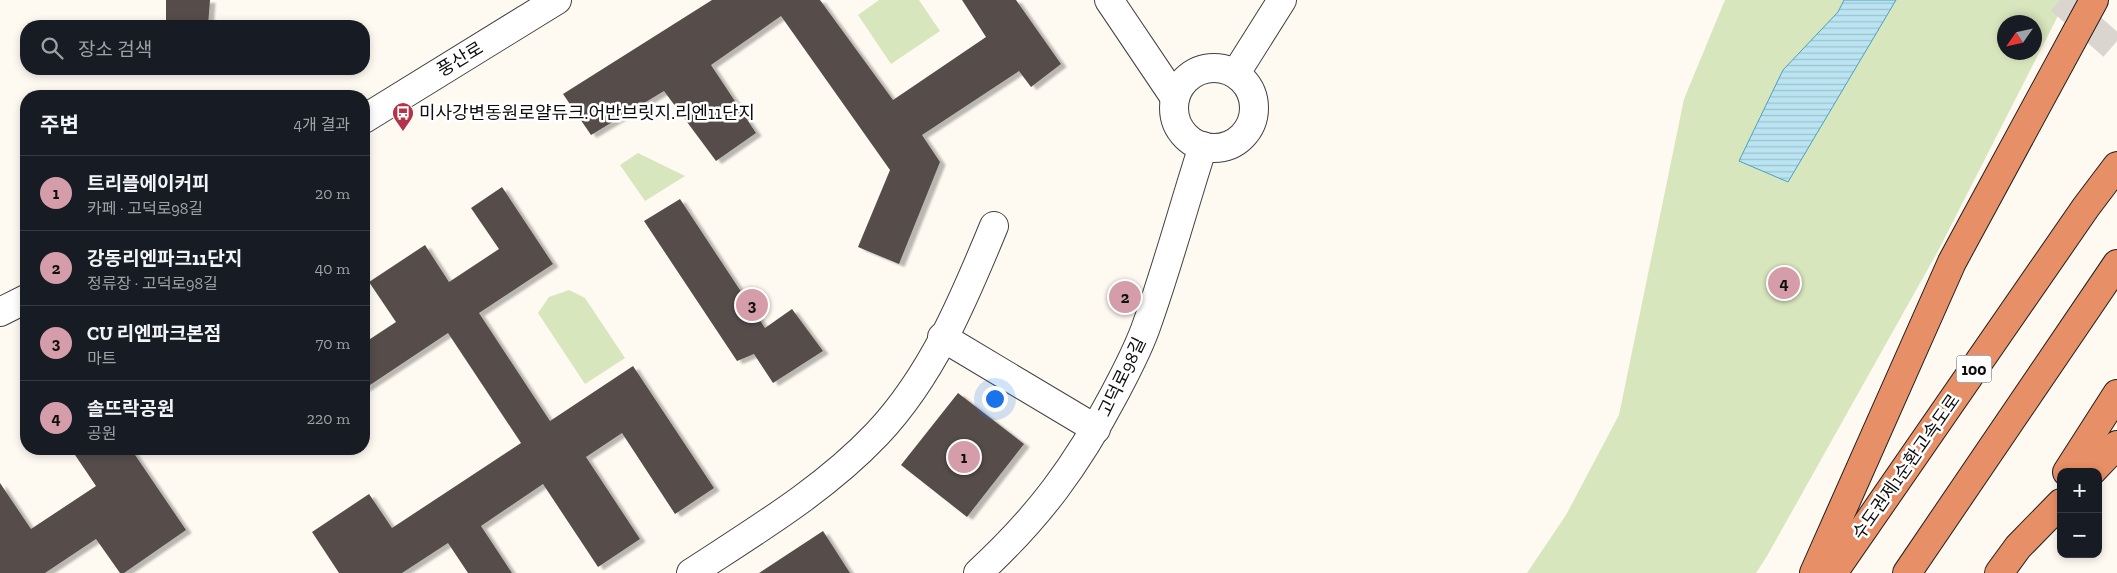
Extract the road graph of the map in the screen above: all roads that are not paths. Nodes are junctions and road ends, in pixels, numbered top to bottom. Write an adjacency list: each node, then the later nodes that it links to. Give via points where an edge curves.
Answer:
1 (557, 0): 7 (street, 풍산로)
2 (1109, 0): 6 (street)
3 (1282, 0): 5 (street)
4 (2094, 0): 25 (highway, via 1952,262)
5 (1236, 73): 6 (street, via 1212,67 1199,70 1184,81); 8 (street, via 1252,92 1254,116 1249,128 1242,138 1231,144 1219,148)
6 (1175, 98): 8 (street, via 1177,123 1184,134)
7 (370, 115)
8 (1203, 146): 16 (street, 고덕로98길, via 1147,325)
9 (2117, 166): 26 (highway, 수도권제1순환고속도로 / 100)
10 (994, 226): 14 (street, via 962,303)
11 (2117, 264): 27 (highway)
12 (20, 302): 13 (street)
13 (0, 312)
14 (942, 337): 16 (street); 23 (street, via 913,389 877,434 835,473)
15 (2117, 394): 18 (highway)
16 (1096, 429): 24 (street, 고덕로98길, via 1048,501)
17 (2117, 445): 19 (highway)
18 (2069, 468)
19 (2095, 468)
20 (2057, 487): 22 (highway)
21 (2057, 507): 22 (highway)
22 (2018, 547): 28 (highway)
23 (691, 573)
24 (978, 573)
25 (1814, 573)
26 (1833, 573)
27 (1907, 573)
28 (1999, 573)

